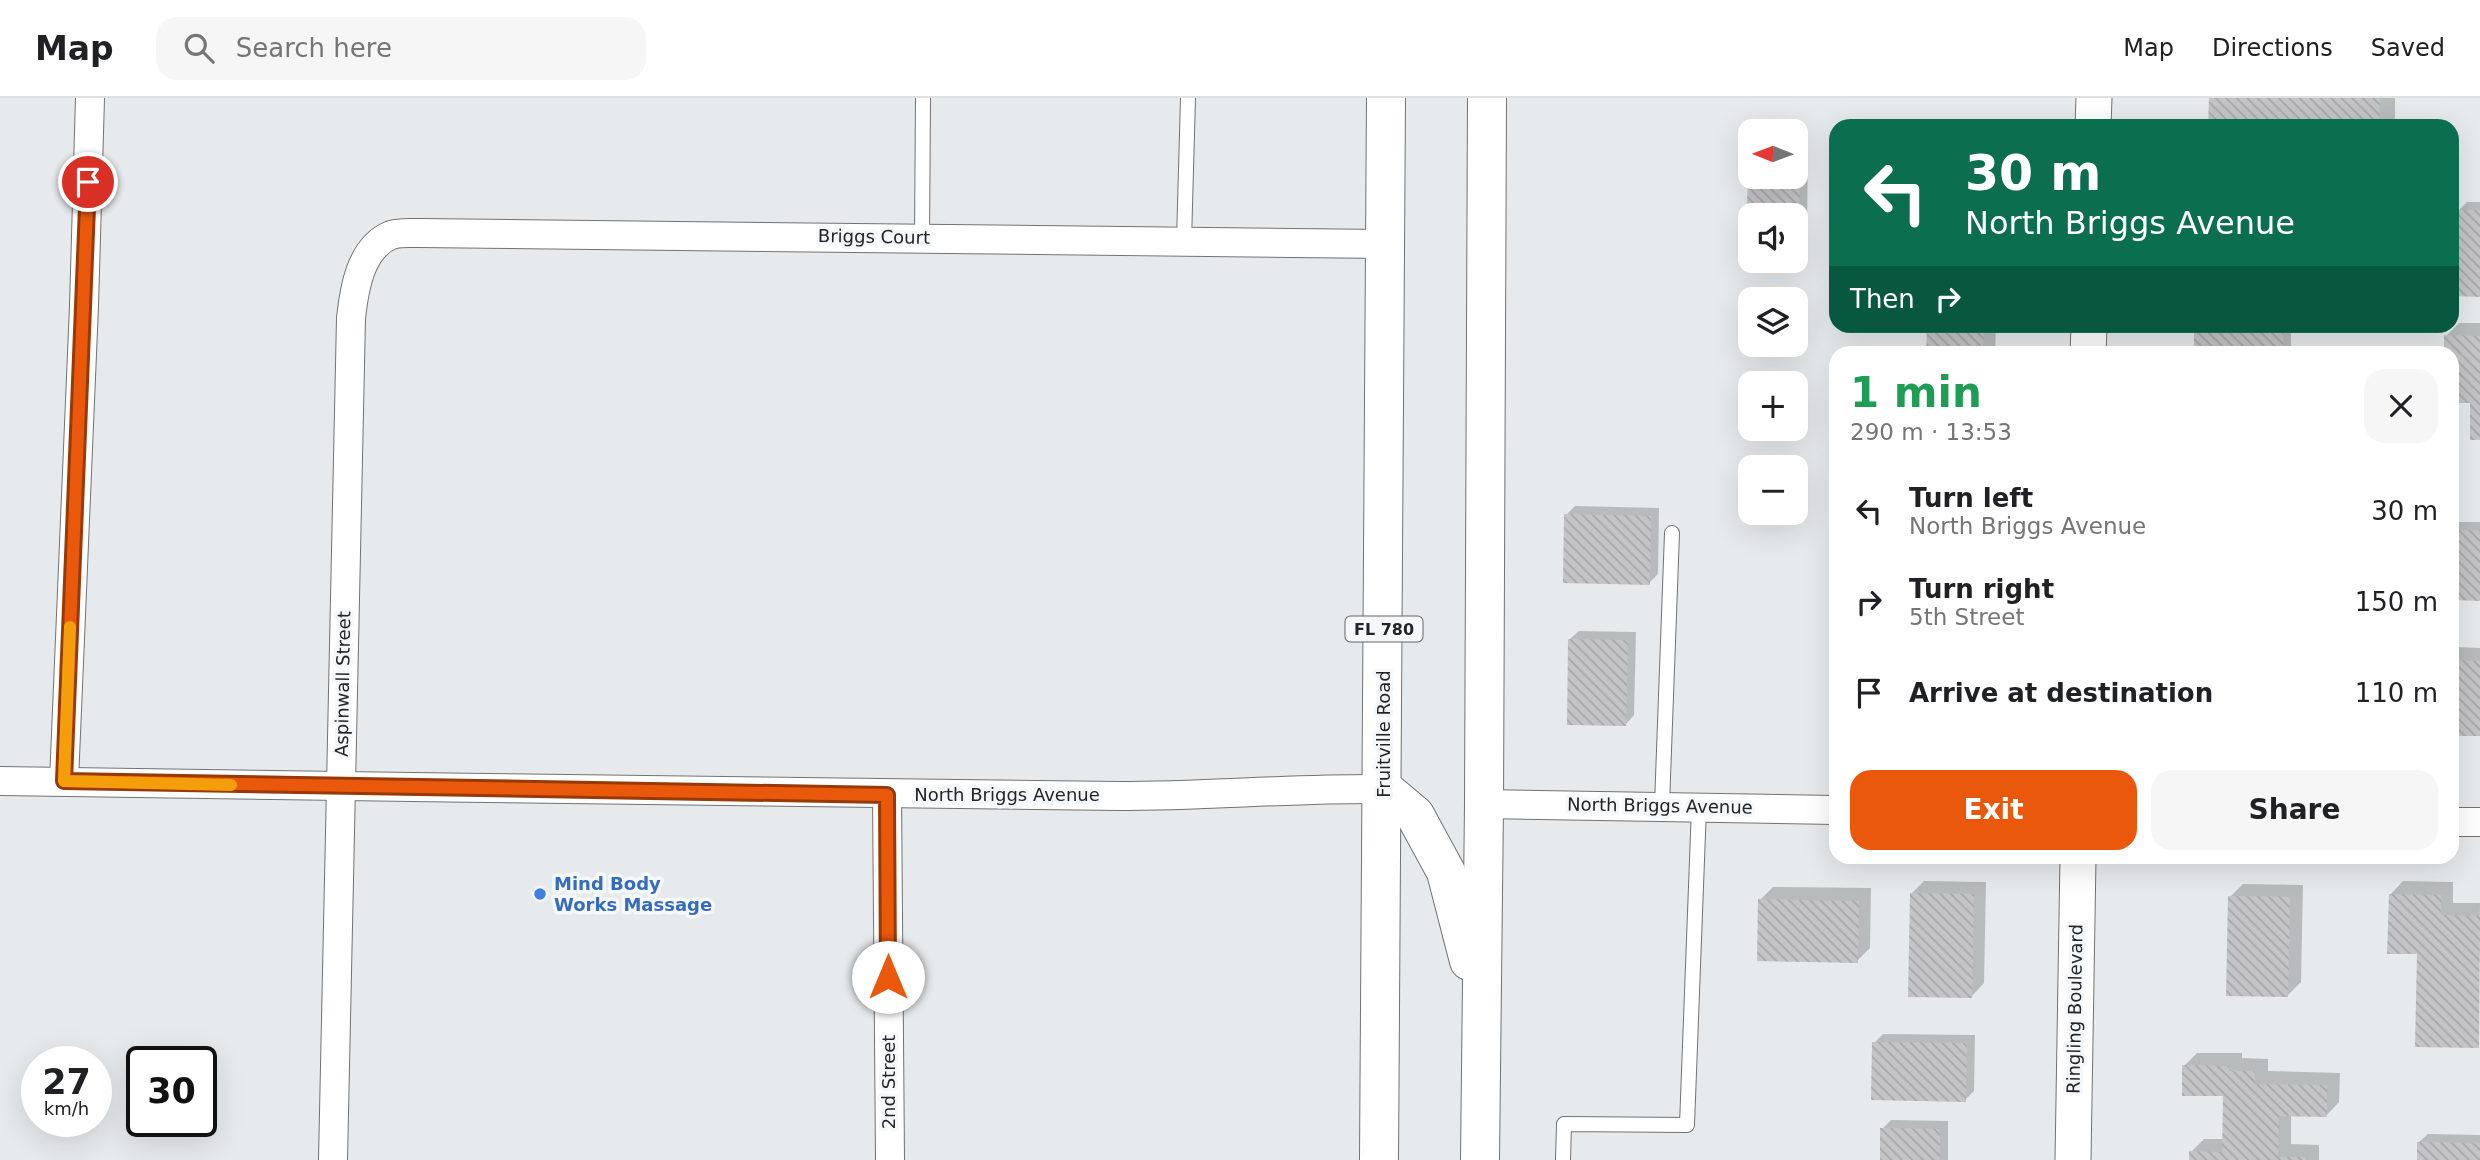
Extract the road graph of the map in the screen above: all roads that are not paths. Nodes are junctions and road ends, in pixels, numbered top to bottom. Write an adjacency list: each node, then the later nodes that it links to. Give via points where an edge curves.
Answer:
1 (90, 98): 14 (street)
2 (923, 98): 8 (lane)
3 (1188, 98): 9 (lane)
4 (1387, 98): 10 (main road, Fruitville Road / FL 780)
5 (1487, 98): 18 (main road)
6 (2094, 98): 7 (street)
7 (2093, 119)
8 (922, 238): 9 (street, Briggs Court); 11 (street, Briggs Court, via 405,233 391,236)
9 (1184, 241): 10 (street, Briggs Court)
10 (1385, 244): 16 (main road, Fruitville Road / FL 780)
11 (371, 254): 15 (street, Aspinwall Street, via 357,280 351,318)
12 (1672, 533): 19 (lane)
13 (0, 781): 14 (street, North Briggs Avenue)
14 (64, 781): 15 (street, North Briggs Avenue)
15 (341, 787): 17 (street, North Briggs Avenue); 26 (street, Aspinwall Street)
16 (1384, 789): 17 (street, North Briggs Avenue, via 1149,796); 25 (main road, via 1415,815 1446,872); 28 (main road, Fruitville Road / FL 780)
17 (887, 795): 27 (street, 2nd Street)
18 (1484, 804): 19 (street, North Briggs Avenue); 25 (main road)
19 (1662, 805): 20 (street, North Briggs Avenue)
20 (1699, 807): 21 (street, North Briggs Avenue); 30 (lane, via 1687,1125 1564,1124)
21 (1829, 810)
22 (2459, 822): 23 (street)
23 (2480, 822)
24 (2078, 864): 31 (street, Ringling Boulevard)
25 (1482, 1010): 29 (main road)
26 (333, 1160)
27 (890, 1160)
28 (1379, 1160)
29 (1480, 1160)
30 (1563, 1160)
31 (2073, 1160)

